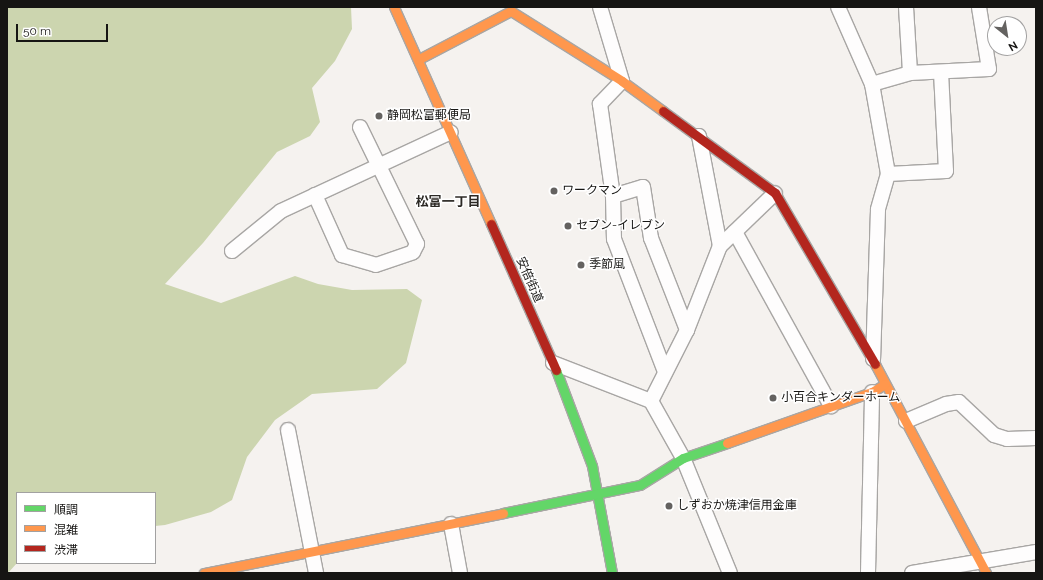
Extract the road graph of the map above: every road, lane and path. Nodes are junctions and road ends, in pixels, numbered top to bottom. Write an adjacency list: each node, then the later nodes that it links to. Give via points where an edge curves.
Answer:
1 (394, 7): 6 (street, 安倍街道)
2 (600, 7): 9 (street)
3 (838, 7): 10 (street)
4 (906, 7): 7 (street)
5 (979, 7): 8 (street, via 989,68)
6 (419, 59): 9 (street, via 511,11); 12 (street, 安倍街道)
7 (910, 73): 8 (street); 10 (street)
8 (941, 73): 15 (street, via 946,171)
9 (622, 81): 13 (street); 18 (street, via 600,104)
10 (872, 84): 15 (street)
11 (360, 127): 14 (street)
12 (450, 132): 14 (street); 24 (street, 安倍街道)
13 (699, 136): 16 (street); 20 (street)
14 (378, 165): 17 (street); 17 (street, via 417,244 413,252 376,265 342,256)
15 (888, 174): 23 (street, via 878,210)
16 (776, 193): 19 (street); 23 (street)
17 (314, 195): 21 (street, via 281,211)
18 (613, 196): 22 (street, via 643,187 651,238); 25 (street, via 614,239)
19 (736, 232): 20 (street); 29 (street)
20 (720, 246): 22 (street)
21 (232, 251)
22 (686, 330): 25 (street)
23 (873, 359): 26 (street)
24 (553, 363): 28 (street); 34 (street, 安倍街道, via 592,466)
25 (665, 372): 28 (street)
26 (885, 384): 27 (street); 30 (street)
27 (872, 392): 29 (street); 45 (street)
28 (651, 401): 33 (street)
29 (831, 406): 33 (street)
30 (906, 421): 32 (street, via 946,404 959,402 994,435 1007,439); 38 (street)
31 (288, 430): 36 (street)
32 (1036, 438)
33 (683, 458): 34 (street, via 640,486); 44 (street)
34 (599, 494): 35 (street); 43 (street, 安倍街道)
35 (451, 524): 36 (street); 42 (street)
36 (312, 551): 39 (street); 41 (street)
37 (1036, 552): 38 (street)
38 (982, 567): 46 (street)
39 (235, 570): 40 (street)
40 (204, 573)
41 (316, 573)
42 (460, 573)
43 (612, 573)
44 (730, 573)
45 (868, 573)
46 (912, 573)

